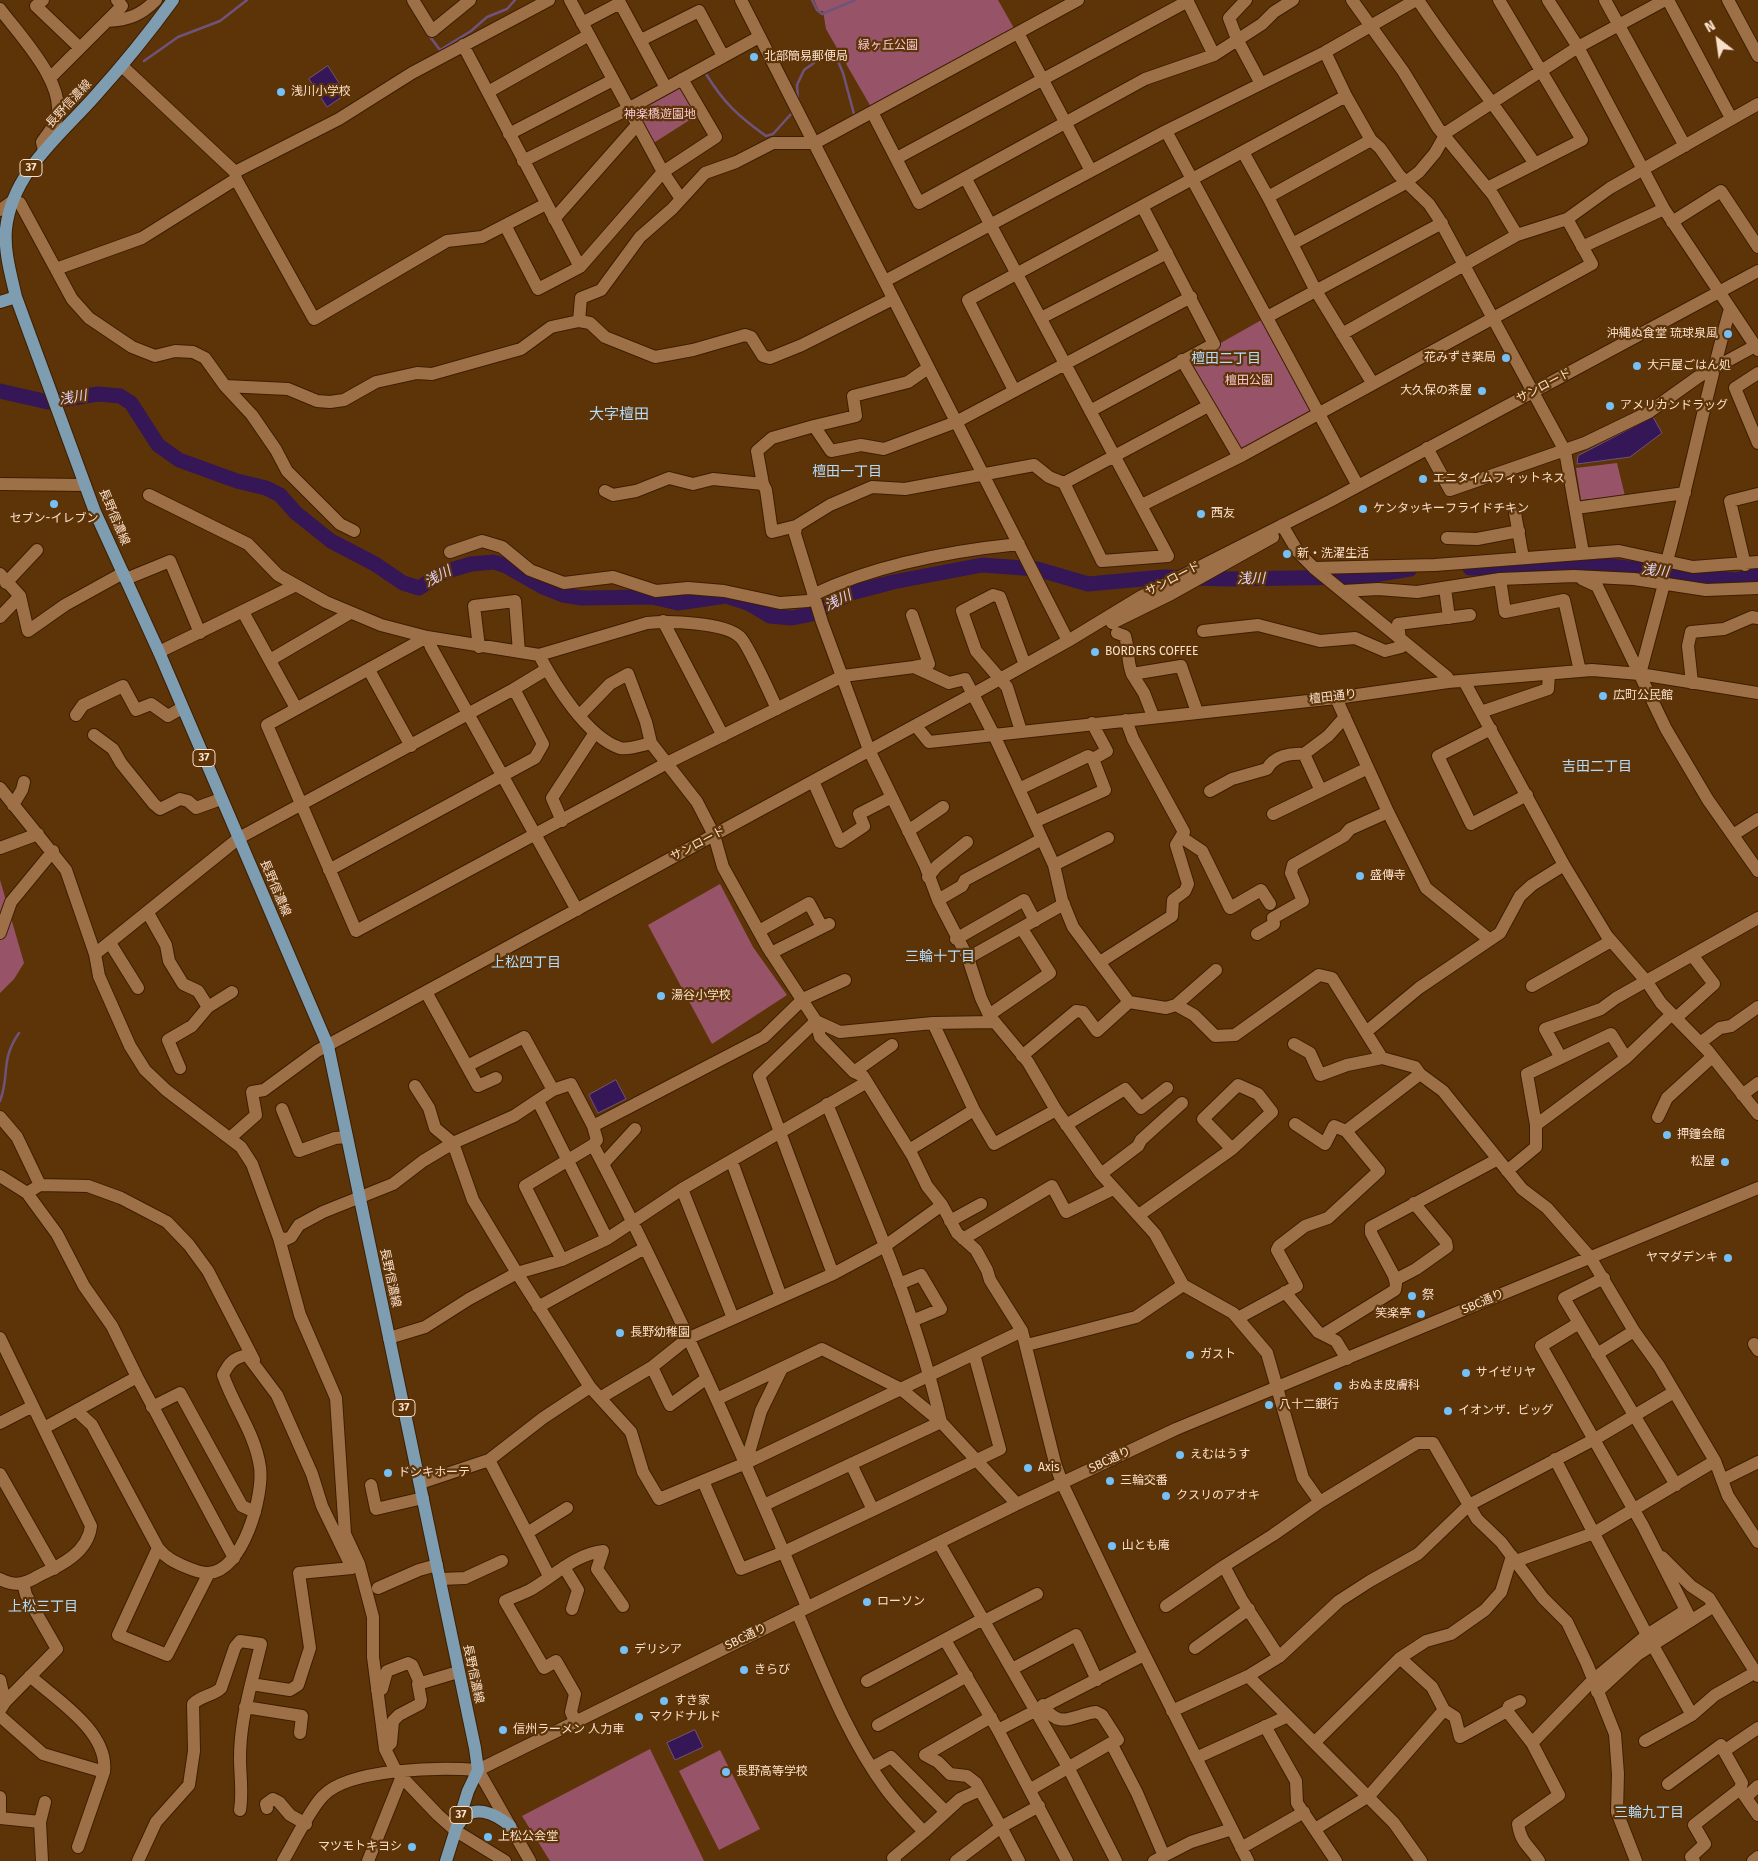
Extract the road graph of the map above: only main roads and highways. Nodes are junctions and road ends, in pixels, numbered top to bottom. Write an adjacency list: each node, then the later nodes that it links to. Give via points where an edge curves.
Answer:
1 (173, 0): 2 (main road, 長野信濃線 / 37, via 122,66 29,170 13,201 6,228)
2 (16, 297): 3 (main road); 5 (main road, 長野信濃線 / 37, via 85,486 328,1046 478,1770)
3 (0, 302)
4 (510, 1826): 5 (main road, via 495,1815 482,1812 468,1814)
5 (457, 1828): 6 (main road, 37)
6 (446, 1861)

